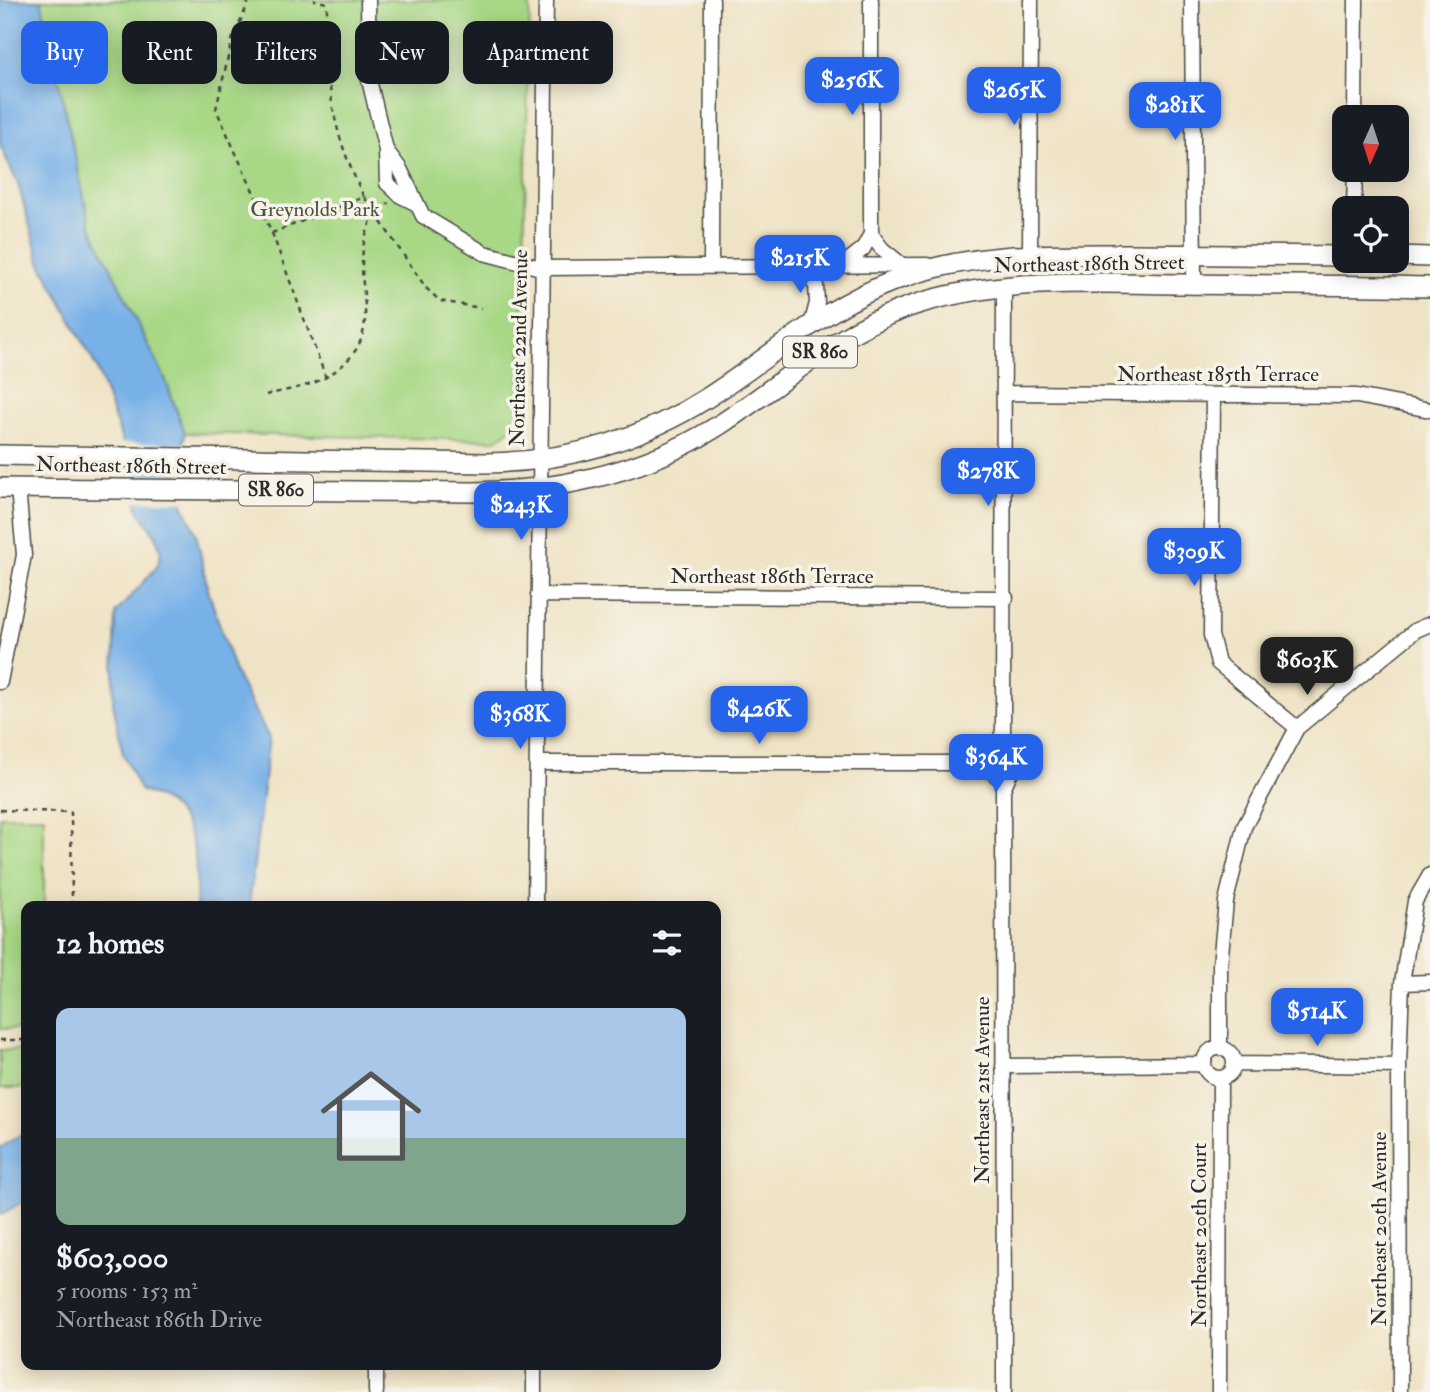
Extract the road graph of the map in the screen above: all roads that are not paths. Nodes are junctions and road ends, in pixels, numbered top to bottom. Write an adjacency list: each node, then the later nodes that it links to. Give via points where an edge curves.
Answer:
1 (368, 0): 21 (street, via 369,80 386,150 387,183 417,204 423,216 484,253)
2 (546, 0): 21 (street, Northeast 22nd Avenue)
3 (712, 0): 16 (street)
4 (871, 0): 9 (street)
5 (1031, 0): 11 (street)
6 (1192, 0): 12 (street)
7 (1356, 0): 8 (street)
8 (1355, 105)
9 (871, 234): 18 (street, via 863,249); 19 (street)
10 (1067, 254): 11 (main road, Northeast 186th Street / SR 860); 12 (main road, Northeast 186th Street / SR 860); 23 (main road, via 1027,270)
11 (1030, 255): 20 (main road, Northeast 186th Street / SR 860)
12 (1194, 255): 13 (main road, Northeast 186th Street / SR 860); 22 (street)
13 (1332, 256)
14 (1409, 256): 15 (main road)
15 (1430, 257)
16 (711, 265): 17 (street); 21 (street)
17 (796, 265): 18 (street); 25 (street, via 816,285)
18 (841, 265): 19 (street)
19 (902, 265): 20 (street)
20 (946, 265): 25 (main road, Northeast 186th Street / SR 860, via 895,281)
21 (541, 268): 31 (street, Northeast 22nd Avenue)
22 (1194, 284): 23 (main road, Northeast 186th Street / SR 860); 24 (main road, Northeast 186th Street / SR 860)
23 (1004, 286): 26 (street); 34 (main road, Northeast 186th Street / SR 860, via 946,296 874,321 822,350 745,408 690,442 615,473)
24 (1430, 287)
25 (812, 321): 31 (main road, Northeast 186th Street / SR 860, via 709,397 671,418 610,444)
26 (1005, 393): 27 (street, Northeast 185th Terrace); 36 (street)
27 (1213, 395): 28 (street, Northeast 185th Terrace, via 1357,396); 39 (street, via 1212,635 1218,663)
28 (1430, 410)
29 (2, 452): 30 (main road, Northeast 186th Street / SR 860)
30 (252, 460): 31 (main road, Northeast 186th Street / SR 860); 33 (main road)
31 (539, 460): 34 (street, Northeast 22nd Avenue)
32 (9, 488): 33 (main road, Northeast 186th Street / SR 860); 38 (street, via 24,555)
33 (252, 490): 34 (main road, Northeast 186th Street / SR 860)
34 (539, 490): 35 (street, Northeast 22nd Avenue)
35 (538, 595): 36 (street, Northeast 186th Terrace); 41 (street, Northeast 22nd Avenue)
36 (1006, 598): 40 (street)
37 (1430, 624): 39 (street, via 1416,630)
38 (0, 682)
39 (1297, 728): 49 (street, via 1244,827 1226,901)
40 (1003, 731): 42 (street); 43 (street)
41 (538, 763): 42 (street); 46 (street, Northeast 22nd Avenue)
42 (991, 765): 43 (street, via 1001,755); 43 (street, via 1001,777); 44 (street, Northeast 21st Avenue)
43 (1011, 766): 44 (street, Northeast 21st Avenue)
44 (1003, 789): 52 (street, Northeast 21st Avenue)
45 (1430, 875): 48 (street, Northeast 20th Avenue, via 1415,901)
46 (535, 901)
47 (1430, 982): 48 (street)
48 (1402, 983): 53 (street, Northeast 20th Avenue)
49 (1220, 1048): 50 (street, via 1207,1055); 51 (street, via 1229,1052)
50 (1205, 1064): 52 (street); 54 (street, via 1211,1076)
51 (1234, 1064): 53 (street); 54 (street, via 1231,1072)
52 (1003, 1066): 59 (street, Northeast 21st Avenue)
53 (1399, 1066): 61 (street, Northeast 20th Avenue)
54 (1220, 1078): 60 (street, Northeast 20th Court)
55 (376, 1370): 57 (street)
56 (534, 1370): 58 (street)
57 (376, 1392)
58 (534, 1392)
59 (1003, 1392)
60 (1219, 1392)
61 (1401, 1392)

